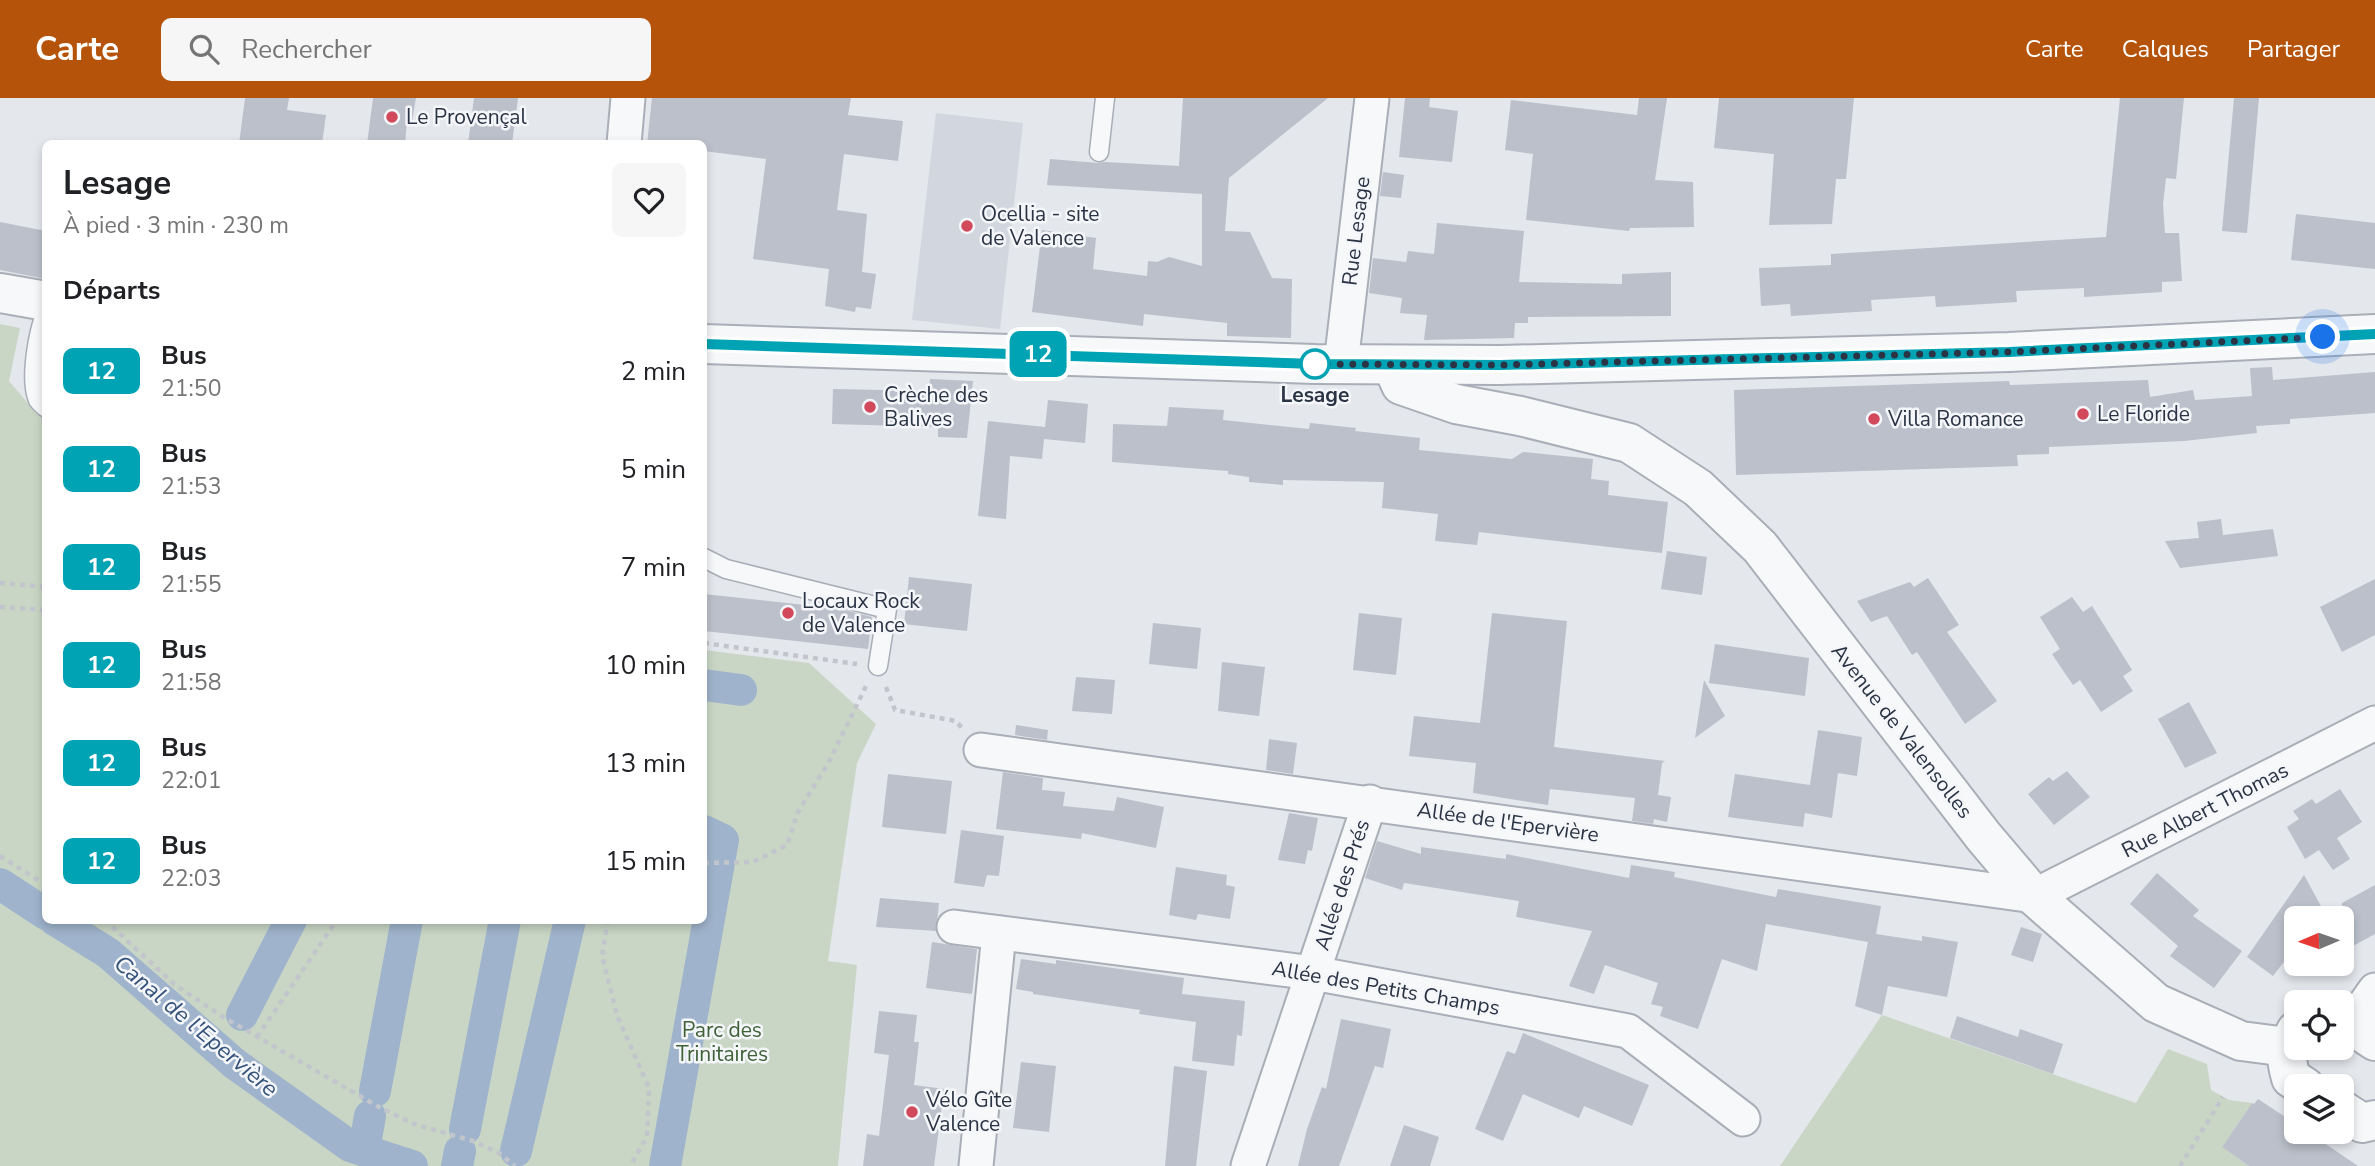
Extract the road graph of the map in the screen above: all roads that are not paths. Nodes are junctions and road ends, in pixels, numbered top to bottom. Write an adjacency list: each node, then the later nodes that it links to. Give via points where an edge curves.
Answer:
1 (628, 98): 4 (street)
2 (1105, 98): 5 (lane)
3 (1372, 98): 11 (street, Rue Lesage)
4 (624, 140)
5 (1099, 152)
6 (0, 293): 7 (street)
7 (42, 300)
8 (42, 322): 14 (lane, via 35,382)
9 (2375, 334): 13 (street, via 2009,352)
10 (707, 344): 11 (street)
11 (1341, 364): 12 (street)
12 (1392, 365): 13 (street); 15 (street, Avenue de Valensolles, via 1401,385 1456,404)
13 (1500, 365): 15 (street, via 1506,401)
14 (42, 404)
15 (1520, 416): 21 (street, Avenue de Valensolles, via 1629,443 1698,488 1760,547)
16 (707, 560): 17 (lane, via 726,569 887,609)
17 (878, 666)
18 (2375, 723): 21 (street, Rue Albert Thomas)
19 (981, 750): 20 (street, Allée de l'Epervière)
20 (1370, 802): 21 (street, Allée de l'Epervière); 24 (street, Allée des Prés)
21 (2034, 896): 27 (street, Avenue de Valensolles, via 2156,1003 2241,1041)
22 (954, 927): 23 (street, Allée des Petits Champs)
23 (999, 933): 24 (street, Allée des Petits Champs); 31 (street)
24 (1313, 973): 29 (street, Allée des Petits Champs, via 1628,1031); 32 (street, Allée des Prés)
25 (2375, 990): 26 (street)
26 (2356, 1028)
27 (2284, 1039)
28 (2354, 1118): 30 (street, via 2362,1123)
29 (1743, 1119)
30 (2375, 1120)
31 (976, 1166)
32 (1248, 1166)

